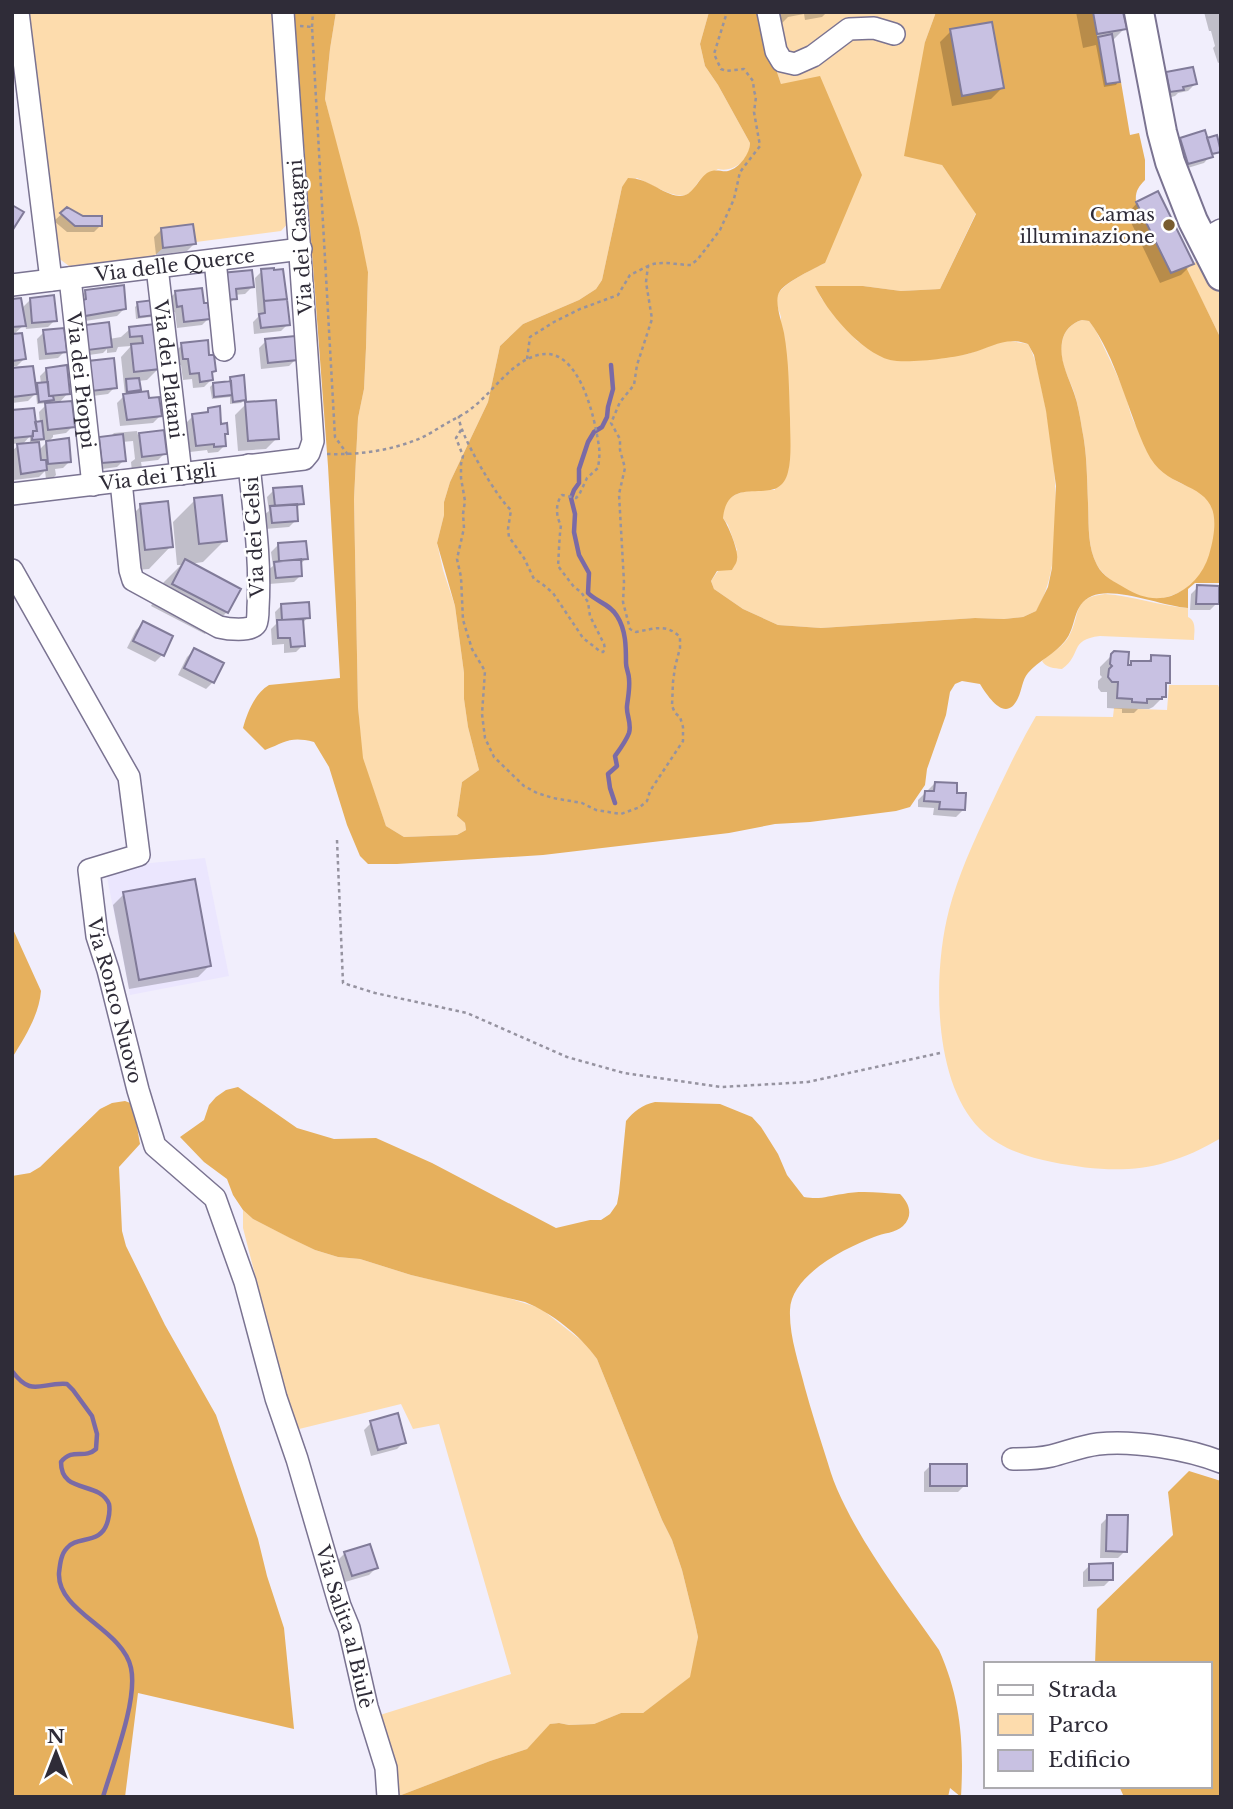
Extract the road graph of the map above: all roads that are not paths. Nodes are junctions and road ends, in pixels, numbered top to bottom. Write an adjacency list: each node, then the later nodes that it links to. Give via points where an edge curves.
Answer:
1 (18, 12): 11 (street)
2 (768, 12): 5 (street, via 776,51 782,61 795,64 849,29 874,28)
3 (1139, 12): 6 (main road, via 1170,163 1181,193)
4 (284, 18): 7 (street, Via dei Castagni)
5 (894, 34)
6 (1212, 235): 10 (main road)
7 (301, 249): 8 (street, Via delle Querce); 14 (street, Via dei Castagni, via 313,441)
8 (215, 260): 9 (street, Via delle Querce); 13 (street)
9 (157, 267): 11 (street, Via delle Querce); 16 (street, Via dei Platani)
10 (1221, 276)
11 (60, 279): 12 (street, Via delle Querce); 18 (street, Via dei Pioppi)
12 (12, 285)
13 (224, 350)
14 (307, 456): 15 (street, Via dei Tigli)
15 (249, 466): 16 (street, Via dei Tigli); 17 (street, Via dei Gelsi, via 260,579 257,619 251,628 219,627 133,580)
16 (181, 474): 17 (street, Via dei Tigli)
17 (121, 481): 18 (street, Via dei Tigli)
18 (93, 485): 19 (street, Via dei Tigli)
19 (12, 494)
20 (12, 569): 21 (street, Via Ronco Nuovo, via 129,777 139,855 89,870 97,936 155,1146 215,1198)
21 (297, 1459): 24 (street, Via Salita al Biulè, via 349,1629 386,1768)
22 (1013, 1459): 23 (street, via 1112,1443 1165,1448)
23 (1221, 1462)
24 (388, 1797)

